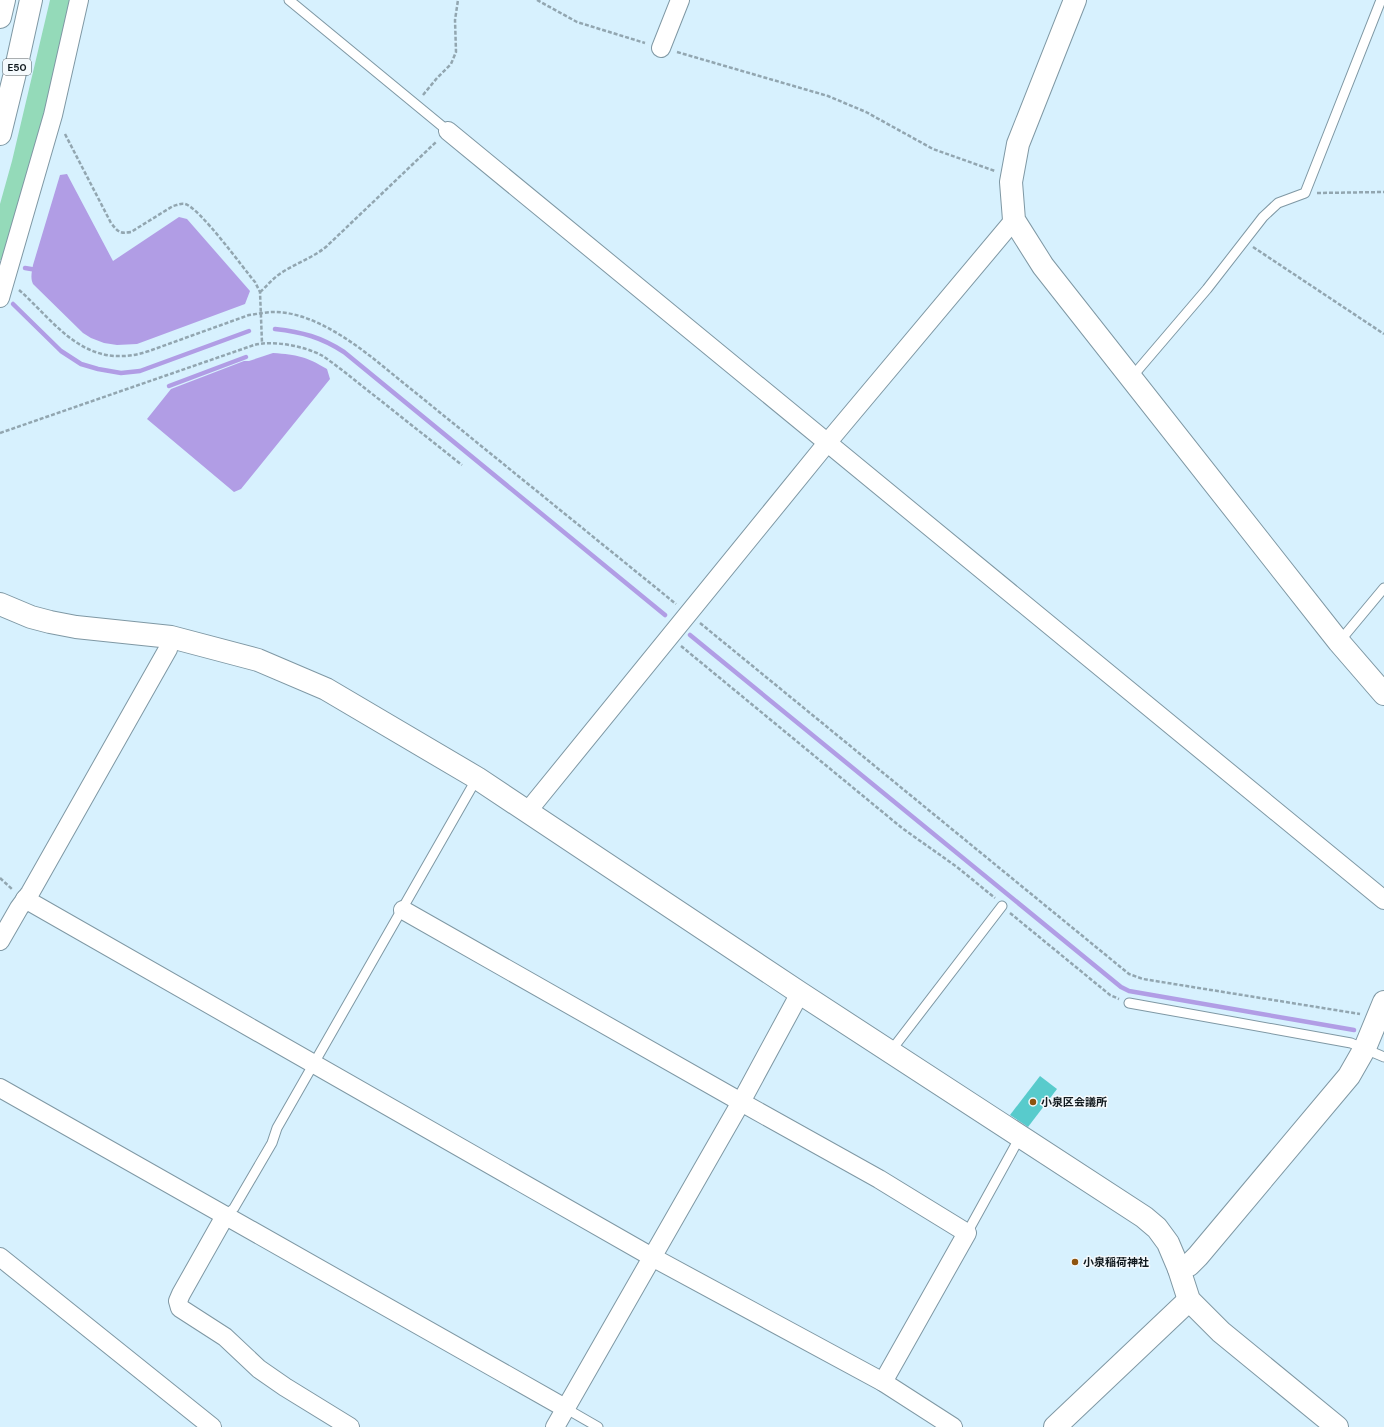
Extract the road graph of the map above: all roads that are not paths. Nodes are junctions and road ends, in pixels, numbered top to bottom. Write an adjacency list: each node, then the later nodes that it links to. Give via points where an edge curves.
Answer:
1 (4, 0): 8 (main road)
2 (31, 0): 11 (main road, E50)
3 (79, 0): 13 (street, via 53,115)
4 (289, 0): 10 (lane)
5 (680, 0): 9 (street)
6 (1075, 0): 12 (main road, via 1018,144 1011,182)
7 (1381, 0): 15 (lane, via 1305,193 1278,203 1263,217)
8 (0, 17)
9 (661, 48)
10 (448, 131): 16 (street)
11 (0, 134)
12 (1014, 220): 15 (main road, via 1042,266); 16 (street)
13 (3, 276): 14 (street)
14 (0, 298)
15 (1131, 379): 20 (main road)
16 (827, 443): 23 (street); 25 (street)
17 (1384, 588): 20 (lane)
18 (0, 604): 19 (main road, via 50,622)
19 (171, 637): 22 (main road, via 258,660 326,689); 24 (street, via 168,649)
20 (1340, 642): 21 (main road)
21 (1384, 694)
22 (477, 778): 23 (main road); 27 (lane)
23 (527, 812): 29 (main road)
24 (25, 899): 28 (street); 34 (street)
25 (1384, 900)
26 (1002, 906): 32 (lane)
27 (403, 910): 34 (lane); 36 (street)
28 (0, 941)
29 (800, 993): 32 (main road); 36 (street)
30 (1129, 1003): 33 (lane, via 1351,1043)
31 (1381, 1010): 33 (main road)
32 (890, 1052): 37 (main road)
33 (1374, 1052): 42 (main road, via 1357,1063 1341,1086 1204,1250 1189,1265)
34 (314, 1065): 38 (lane, via 234,1208); 40 (street)
35 (0, 1088): 38 (street)
36 (741, 1102): 39 (street, via 879,1179); 40 (street)
37 (1020, 1137): 39 (lane); 42 (main road, via 1144,1217 1157,1228 1168,1243)
38 (224, 1216): 45 (street); 47 (street, via 181,1294 178,1301 180,1308 225,1338 259,1369)
39 (967, 1233): 44 (street)
40 (652, 1257): 44 (street); 45 (street)
41 (0, 1258): 46 (street)
42 (1179, 1269): 43 (main road)
43 (1189, 1300): 51 (main road); 52 (main road, via 1221,1332)
44 (883, 1382): 50 (street)
45 (565, 1408): 48 (street); 49 (lane)
46 (212, 1427)
47 (350, 1427)
48 (555, 1427)
49 (598, 1427)
50 (953, 1427)
51 (1056, 1427)
52 (1337, 1427)

